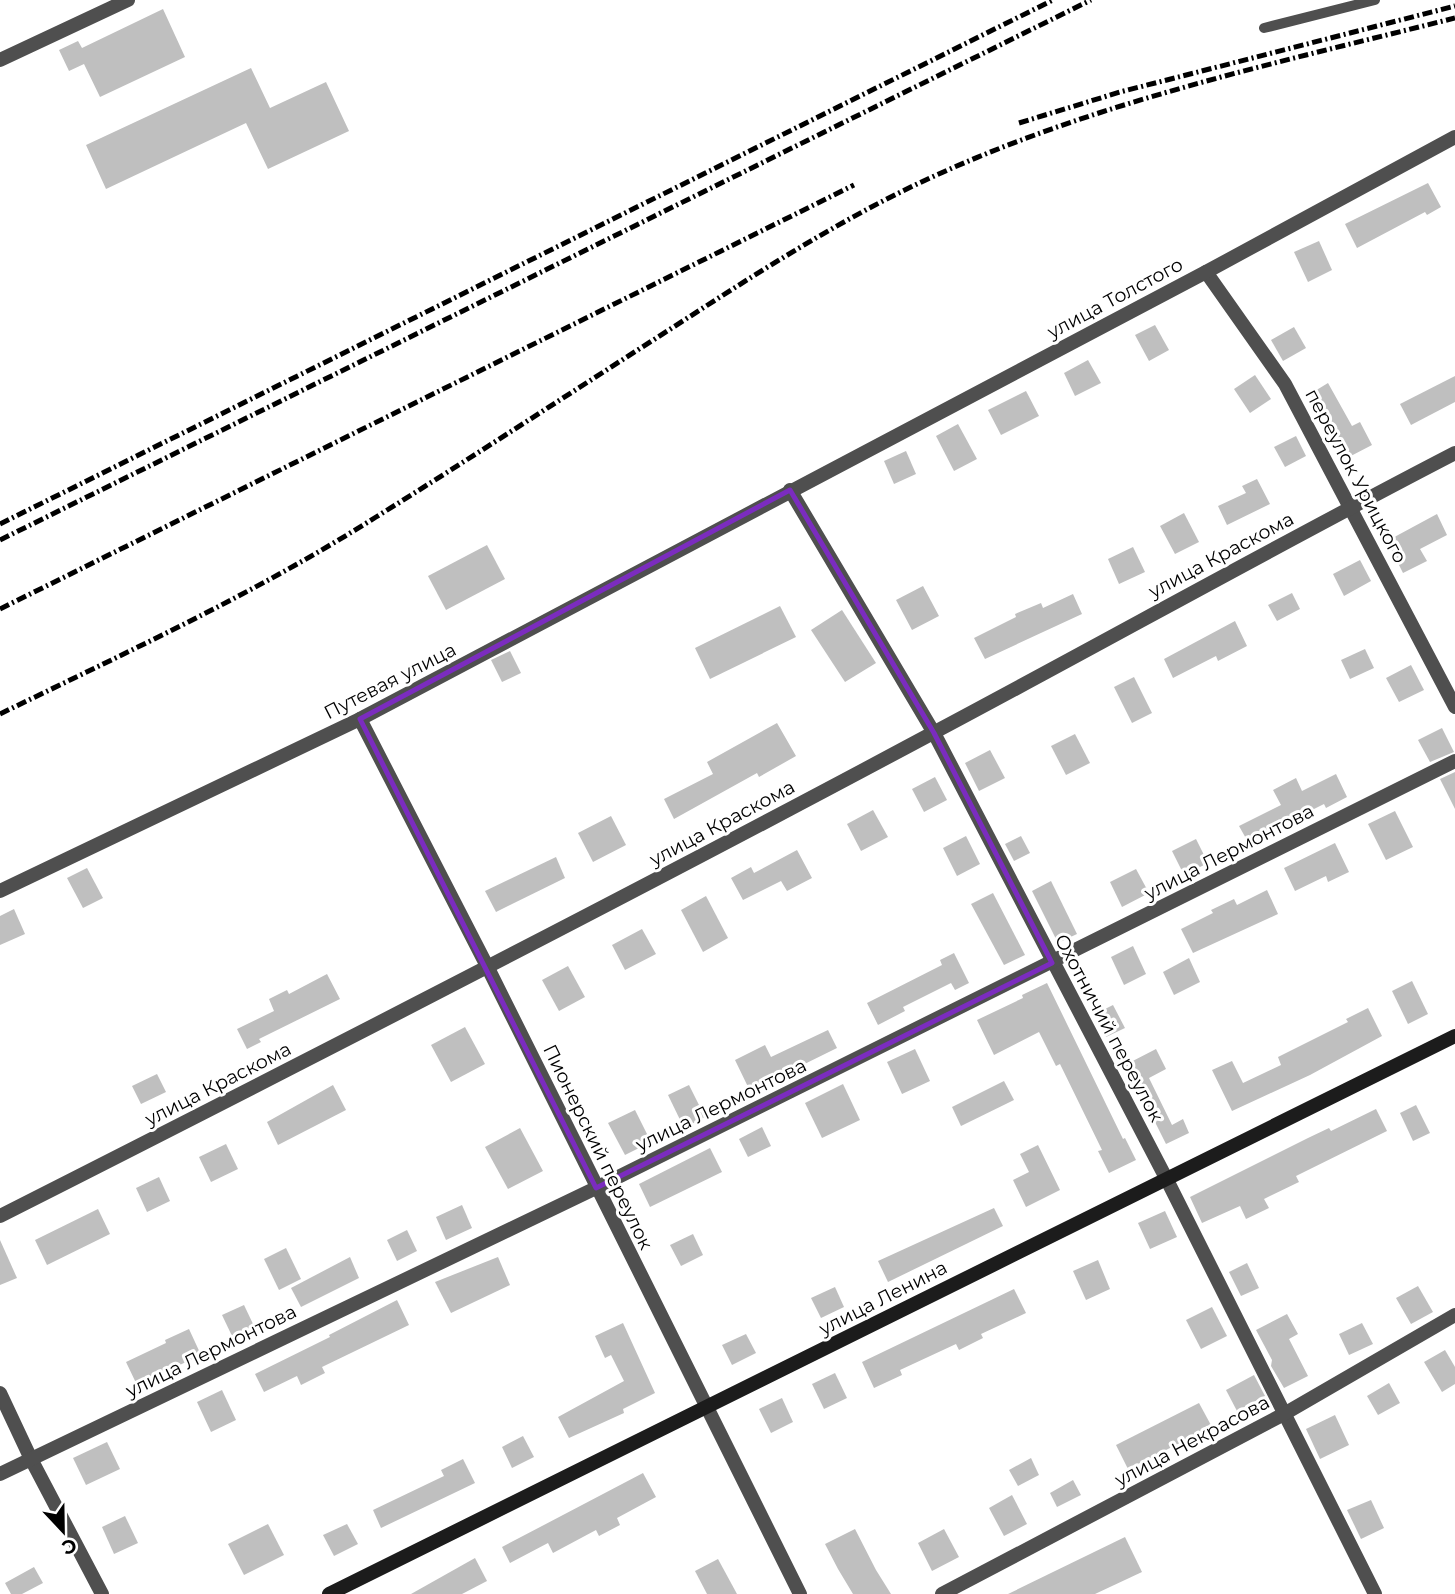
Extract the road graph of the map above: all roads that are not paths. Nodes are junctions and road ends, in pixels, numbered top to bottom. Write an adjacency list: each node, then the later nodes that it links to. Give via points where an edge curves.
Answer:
1 (128, 0): 4 (street)
2 (1376, 0): 3 (lane)
3 (1264, 27)
4 (0, 60)
5 (1455, 137): 6 (street, улица Толстого)
6 (1206, 272): 8 (street, улица Толстого); 9 (street, переулок Урицкого, via 1285,384)
7 (1455, 453): 9 (street, улица Краскома)
8 (790, 490): 11 (street, Путевая улица); 12 (street, Охотничий переулок)
9 (1350, 507): 10 (street, переулок Урицкого); 12 (street, улица Краскома)
10 (1455, 707)
11 (360, 719): 14 (street, Путевая улица); 16 (street, Пионерский переулок)
12 (934, 733): 15 (street, Охотничий переулок); 16 (street, улица Краскома)
13 (1455, 761): 15 (street, улица Лермонтова)
14 (0, 891)
15 (1052, 962): 18 (street, Охотничий переулок); 19 (street, улица Лермонтова)
16 (488, 968): 19 (street, Пионерский переулок); 20 (street, улица Краскома)
17 (1455, 1036): 18 (main road, улица Ленина)
18 (1166, 1178): 23 (main road, улица Ленина); 24 (street, Охотничий переулок)
19 (596, 1188): 23 (street, Пионерский переулок); 25 (street, улица Лермонтова)
20 (0, 1216)
21 (1455, 1315): 24 (street, улица Некрасова)
22 (0, 1394): 25 (street)
23 (707, 1407): 28 (main road, улица Ленина); 29 (street, Пионерский переулок)
24 (1284, 1414): 30 (street, улица Некрасова); 31 (street, Охотничий переулок)
25 (31, 1459): 26 (street, улица Лермонтова); 27 (street)
26 (0, 1474)
27 (102, 1594)
28 (329, 1594)
29 (800, 1594)
30 (942, 1594)
31 (1375, 1594)

